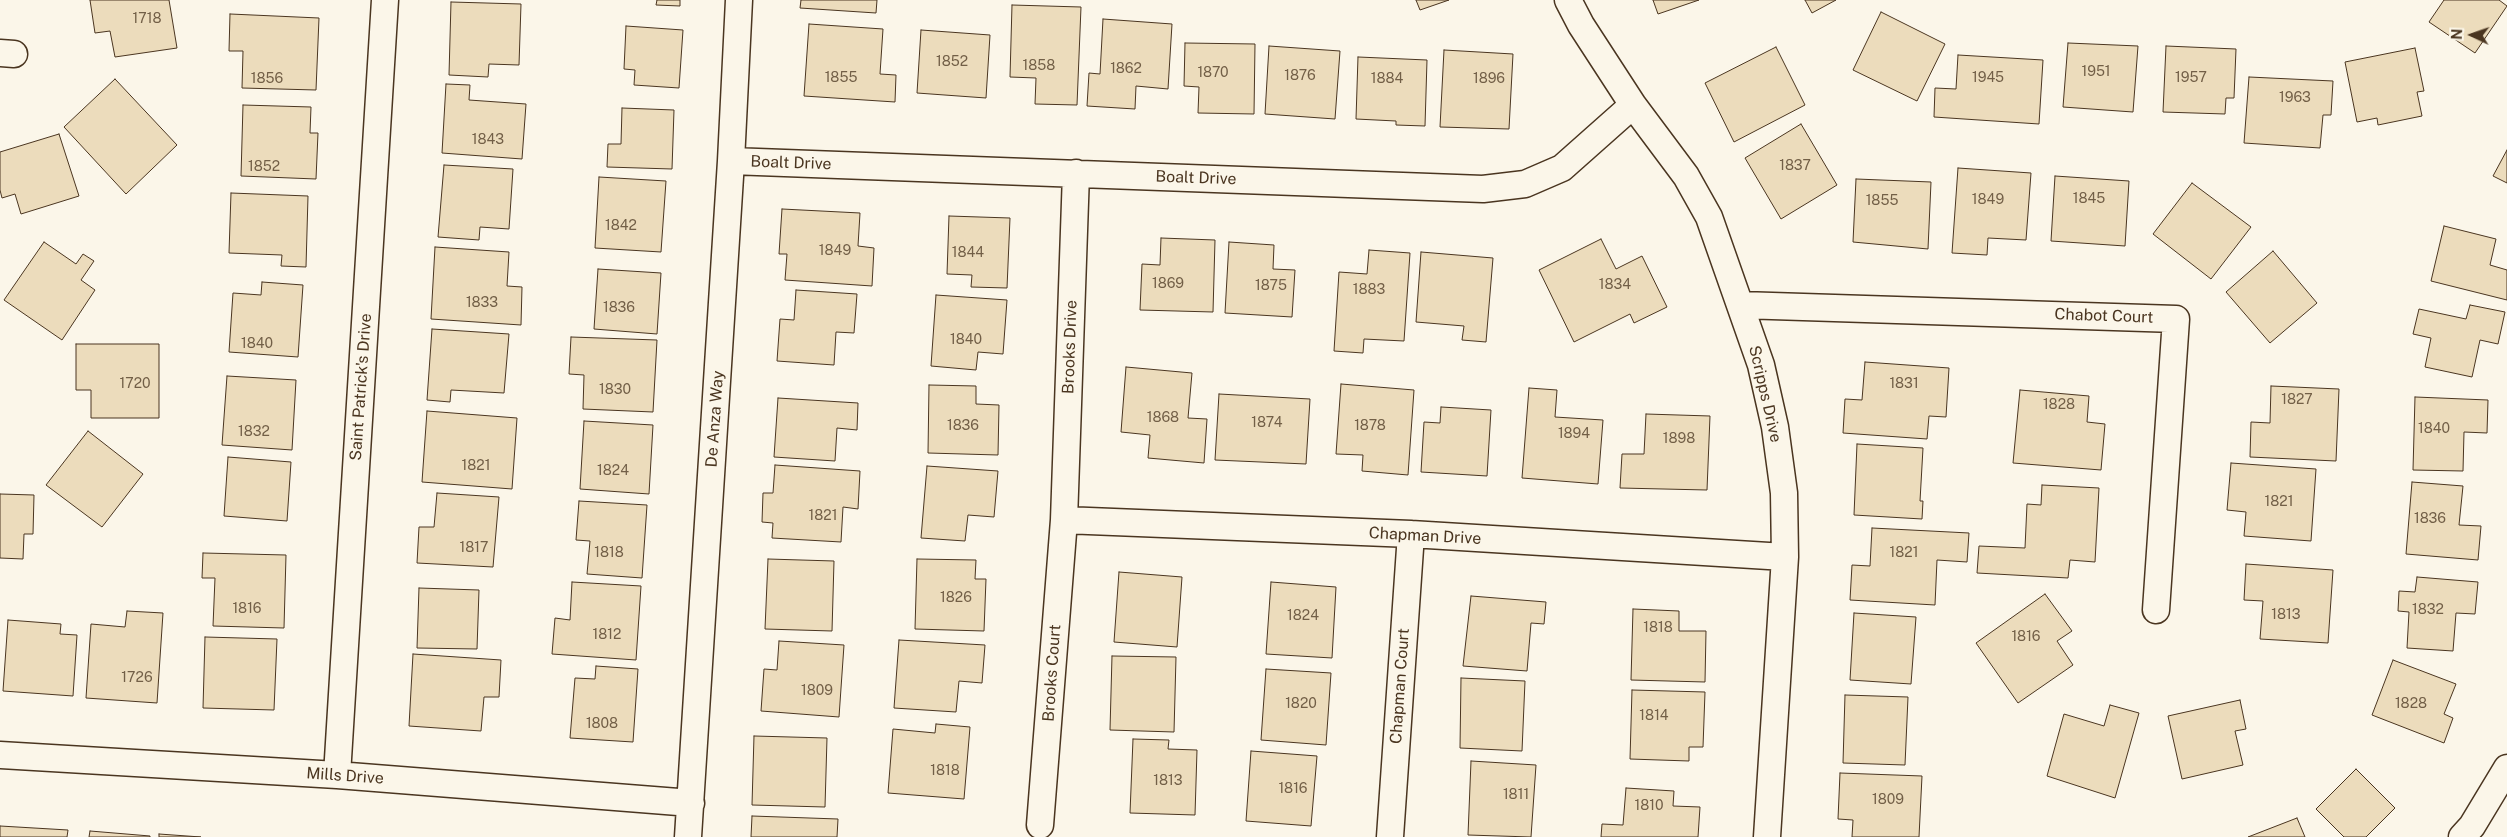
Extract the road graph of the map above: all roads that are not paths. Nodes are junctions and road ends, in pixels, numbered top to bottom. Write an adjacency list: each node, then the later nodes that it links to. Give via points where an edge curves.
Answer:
1 (385, 0): 14 (street, Saint Patrick's Drive)
2 (739, 0): 5 (street, De Anza Way)
3 (1568, 0): 4 (street, Scripps Drive)
4 (1633, 105): 6 (street, Boalt Drive, via 1562,168 1525,184 1483,189); 7 (street, Scripps Drive, via 1686,176 1709,217)
5 (731, 160): 6 (street, Boalt Drive); 15 (street, De Anza Way)
6 (1076, 173): 8 (street, Brooks Drive)
7 (1741, 305): 10 (street, Scripps Drive, via 1762,365 1775,426 1784,493); 11 (street, Chabot Court, via 2176,319)
8 (1064, 520): 9 (street, Chapman Drive); 17 (street, Brooks Court)
9 (1411, 534): 10 (street, Chapman Drive); 19 (street, Chapman Court)
10 (1785, 557): 20 (street, Scripps Drive)
11 (2156, 610)
12 (0, 755): 14 (street, Mills Drive)
13 (2507, 768): 16 (street)
14 (336, 775): 15 (street, Mills Drive)
15 (690, 803): 18 (street, De Anza Way)
16 (2498, 805): 21 (street)
17 (1040, 825)
18 (688, 837)
19 (1390, 837)
20 (1767, 837)
21 (2462, 837)

